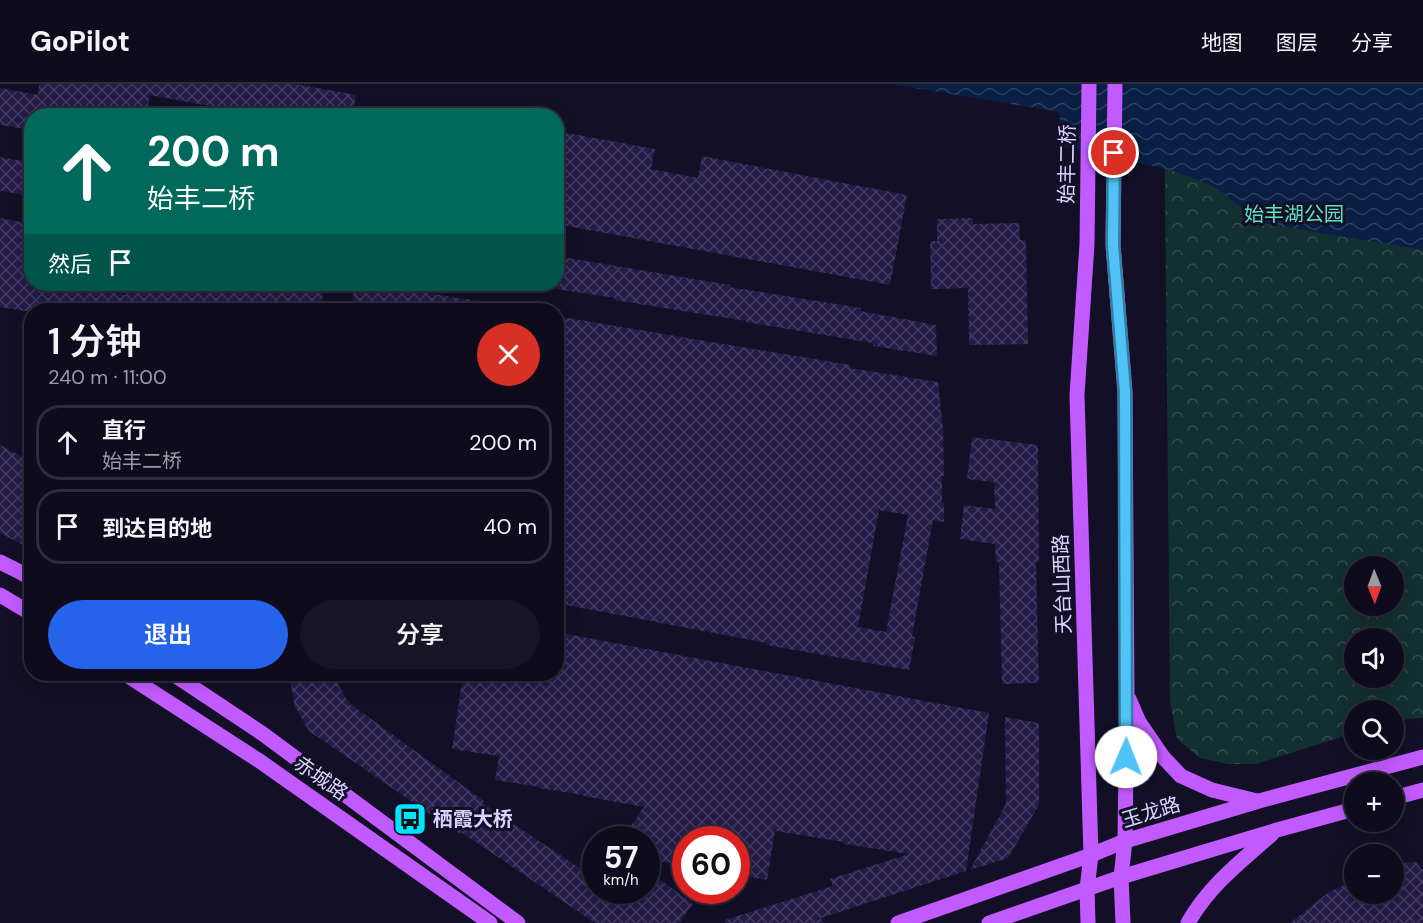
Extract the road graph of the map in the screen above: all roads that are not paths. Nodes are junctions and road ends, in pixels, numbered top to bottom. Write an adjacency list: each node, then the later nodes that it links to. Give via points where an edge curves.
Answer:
1 (1089, 84): 3 (main road, 始丰二桥)
2 (1115, 84): 10 (main road, via 1113,245 1125,392)
3 (1087, 244): 18 (main road, 天台山西路, via 1077,395)
4 (0, 562): 5 (main road)
5 (24, 574)
6 (0, 595): 7 (main road)
7 (24, 609)
8 (136, 681): 21 (main road, 赤城路, via 258,759)
9 (184, 681): 22 (main road, 赤城路, via 263,734)
10 (1127, 694): 14 (main road, via 1139,722 1181,776 1212,790); 17 (main road)
11 (1423, 757): 14 (main road, 玉龙路)
12 (1423, 790): 13 (main road)
13 (1404, 795)
14 (1259, 801): 17 (main road, 玉龙路)
15 (1344, 812): 16 (main road)
16 (1277, 830): 19 (main road); 27 (main road, via 1228,873 1198,905)
17 (1125, 841): 18 (main road, 玉龙路); 19 (main road)
18 (1091, 855): 20 (main road, 天台山西路); 23 (main road, 玉龙路)
19 (1121, 877): 20 (main road); 26 (main road)
20 (1087, 889): 24 (main road); 25 (main road, 天台山西路)
21 (490, 923)
22 (518, 923)
23 (898, 923)
24 (989, 923)
25 (1088, 923)
26 (1123, 923)
27 (1188, 923)

